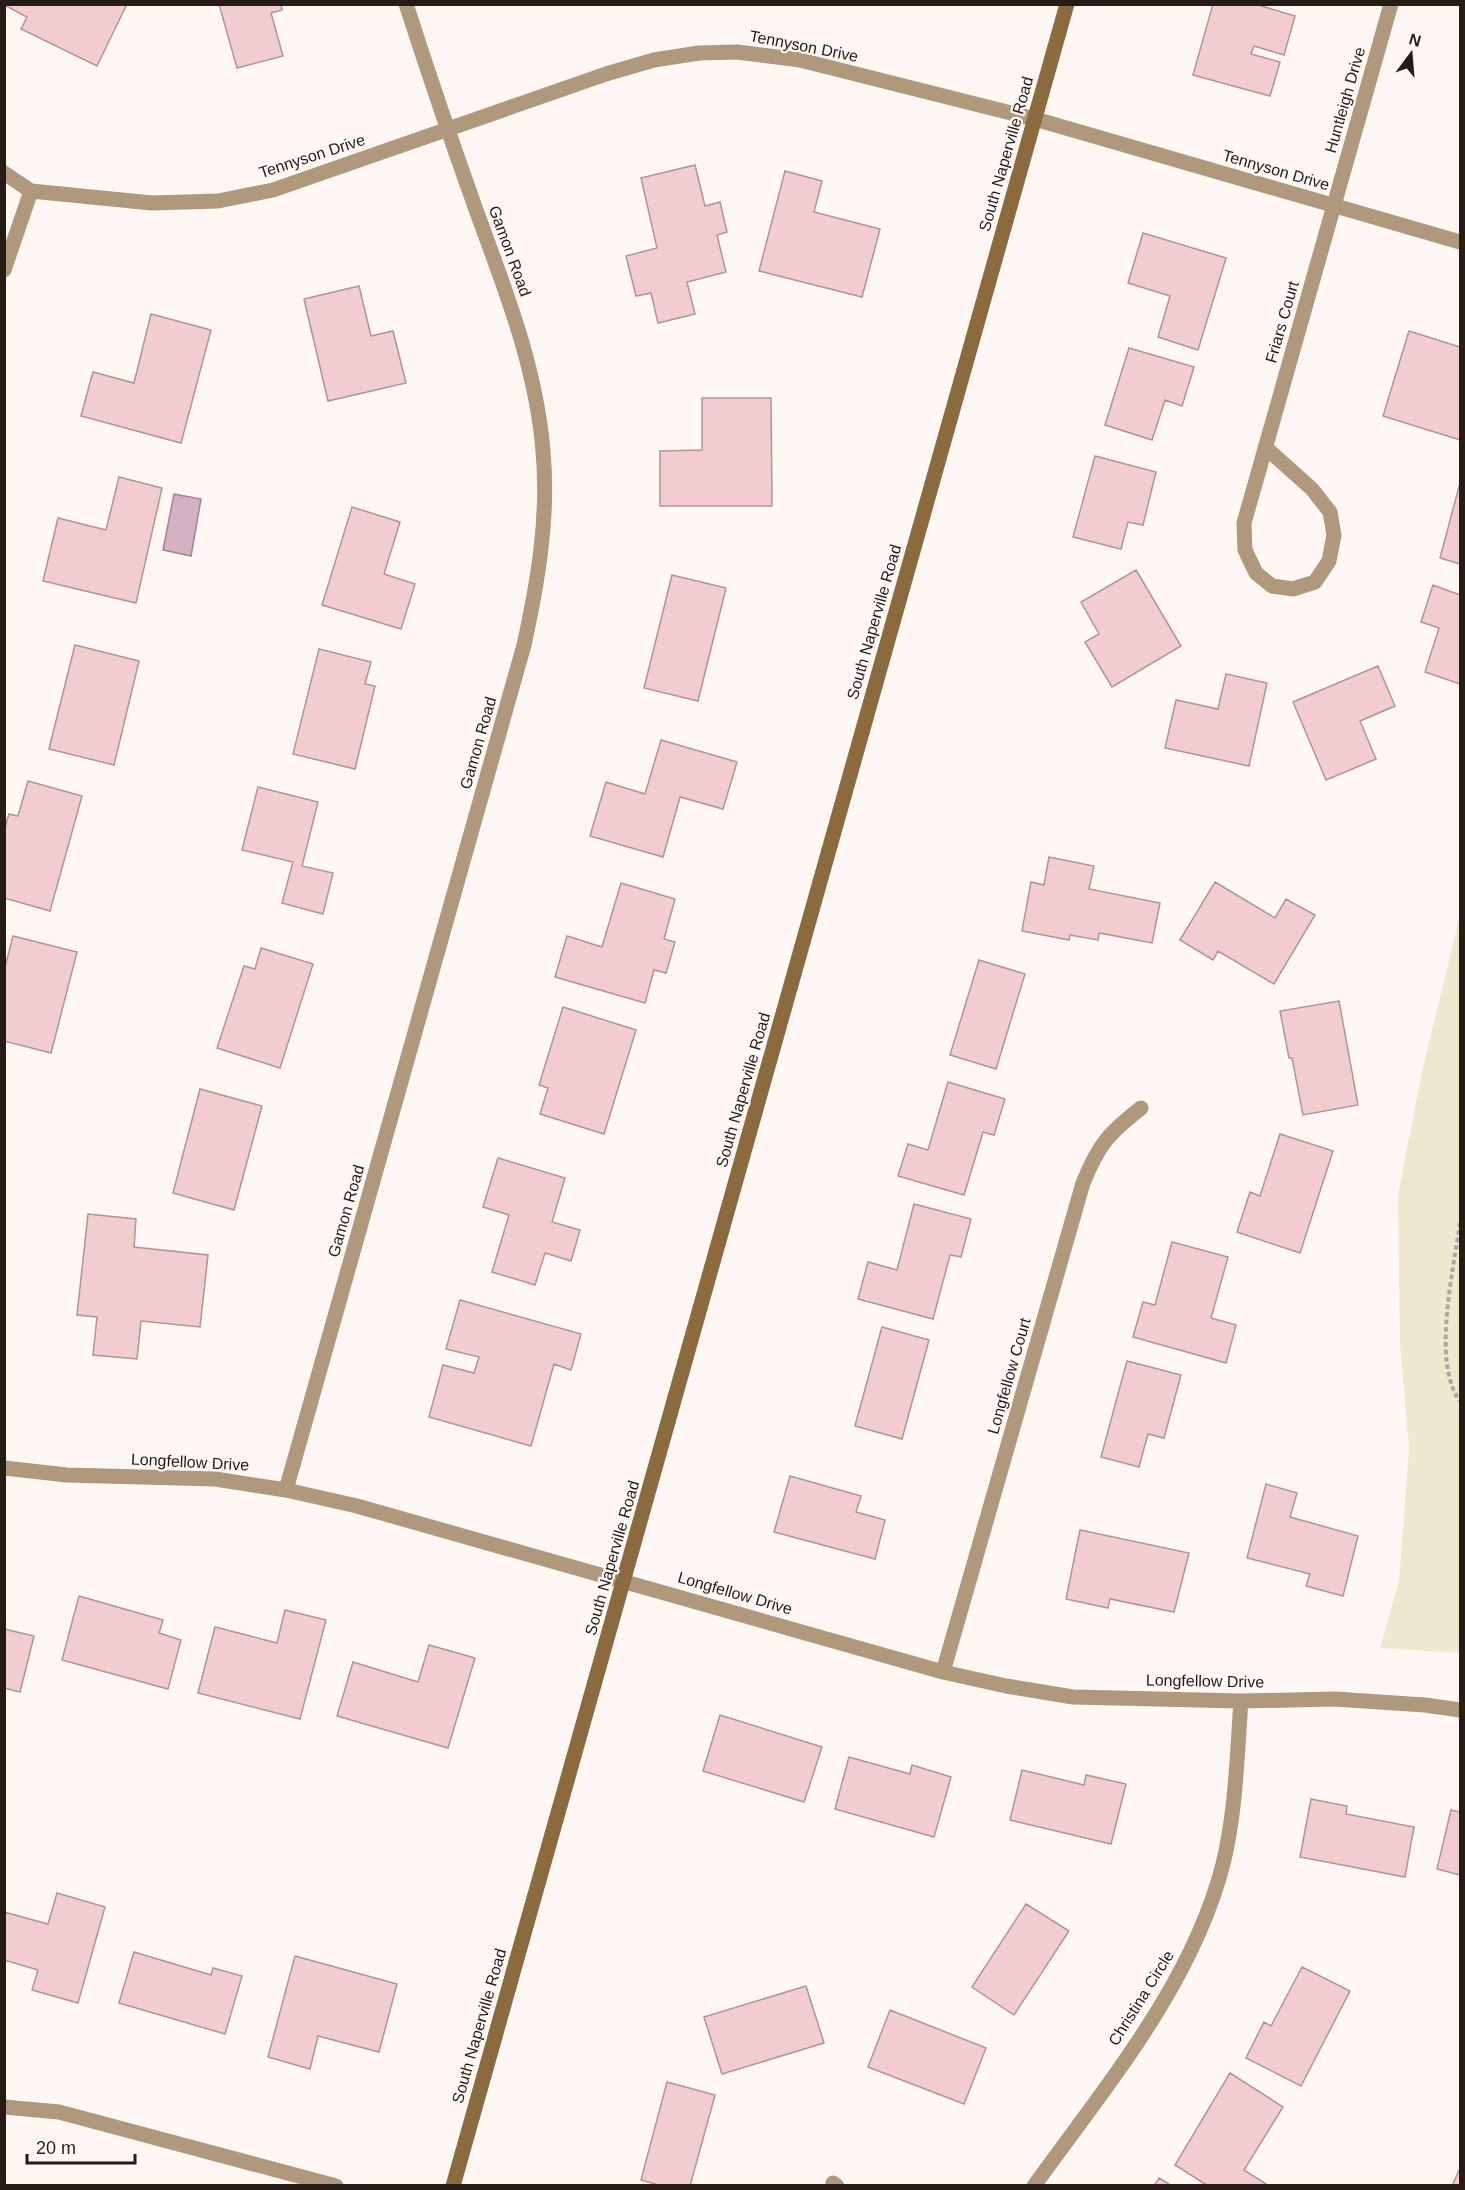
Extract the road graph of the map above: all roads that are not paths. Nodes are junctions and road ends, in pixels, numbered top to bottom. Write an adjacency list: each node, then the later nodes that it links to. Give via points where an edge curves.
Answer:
1 (406, 4): 5 (street, Gamon Road)
2 (1067, 4): 4 (main road, South Naperville Road)
3 (1391, 4): 8 (street, Huntleigh Drive)
4 (1035, 119): 5 (street, Tennyson Drive, via 800,60 737,51 654,60); 8 (street, Tennyson Drive); 15 (main road, South Naperville Road)
5 (447, 129): 7 (street, Tennyson Drive, via 273,190 218,201 152,203); 14 (street, Gamon Road, via 531,369 544,453 544,537 524,645)
6 (4, 172): 7 (street, Tennyson Drive)
7 (31, 191): 10 (street)
8 (1333, 206): 9 (street, Tennyson Drive); 11 (street, Friars Court)
9 (1461, 242)
10 (4, 270)
11 (1265, 447): 11 (street, Friars Court, via 1244,524 1245,550 1256,573 1272,586 1293,589 1315,582 1329,561 1334,535 1330,512 1312,489)
12 (1141, 1108): 16 (street, Longfellow Court, via 1112,1131 1094,1155 1083,1183)
13 (4, 1468): 14 (street, Longfellow Drive, via 67,1475 214,1479)
14 (286, 1490): 15 (street, Longfellow Drive, via 357,1506)
15 (624, 1581): 16 (street, Longfellow Drive); 21 (main road, South Naperville Road)
16 (943, 1672): 17 (street, Longfellow Drive, via 1073,1697)
17 (1241, 1701): 18 (street, Longfellow Drive, via 1335,1699); 22 (street, Christina Circle, via 1233,1812 1225,1854 1191,1951 1152,2018)
18 (1461, 1710)
19 (4, 2107): 20 (street, via 59,2112)
20 (336, 2186)
21 (453, 2186)
22 (1034, 2186)

